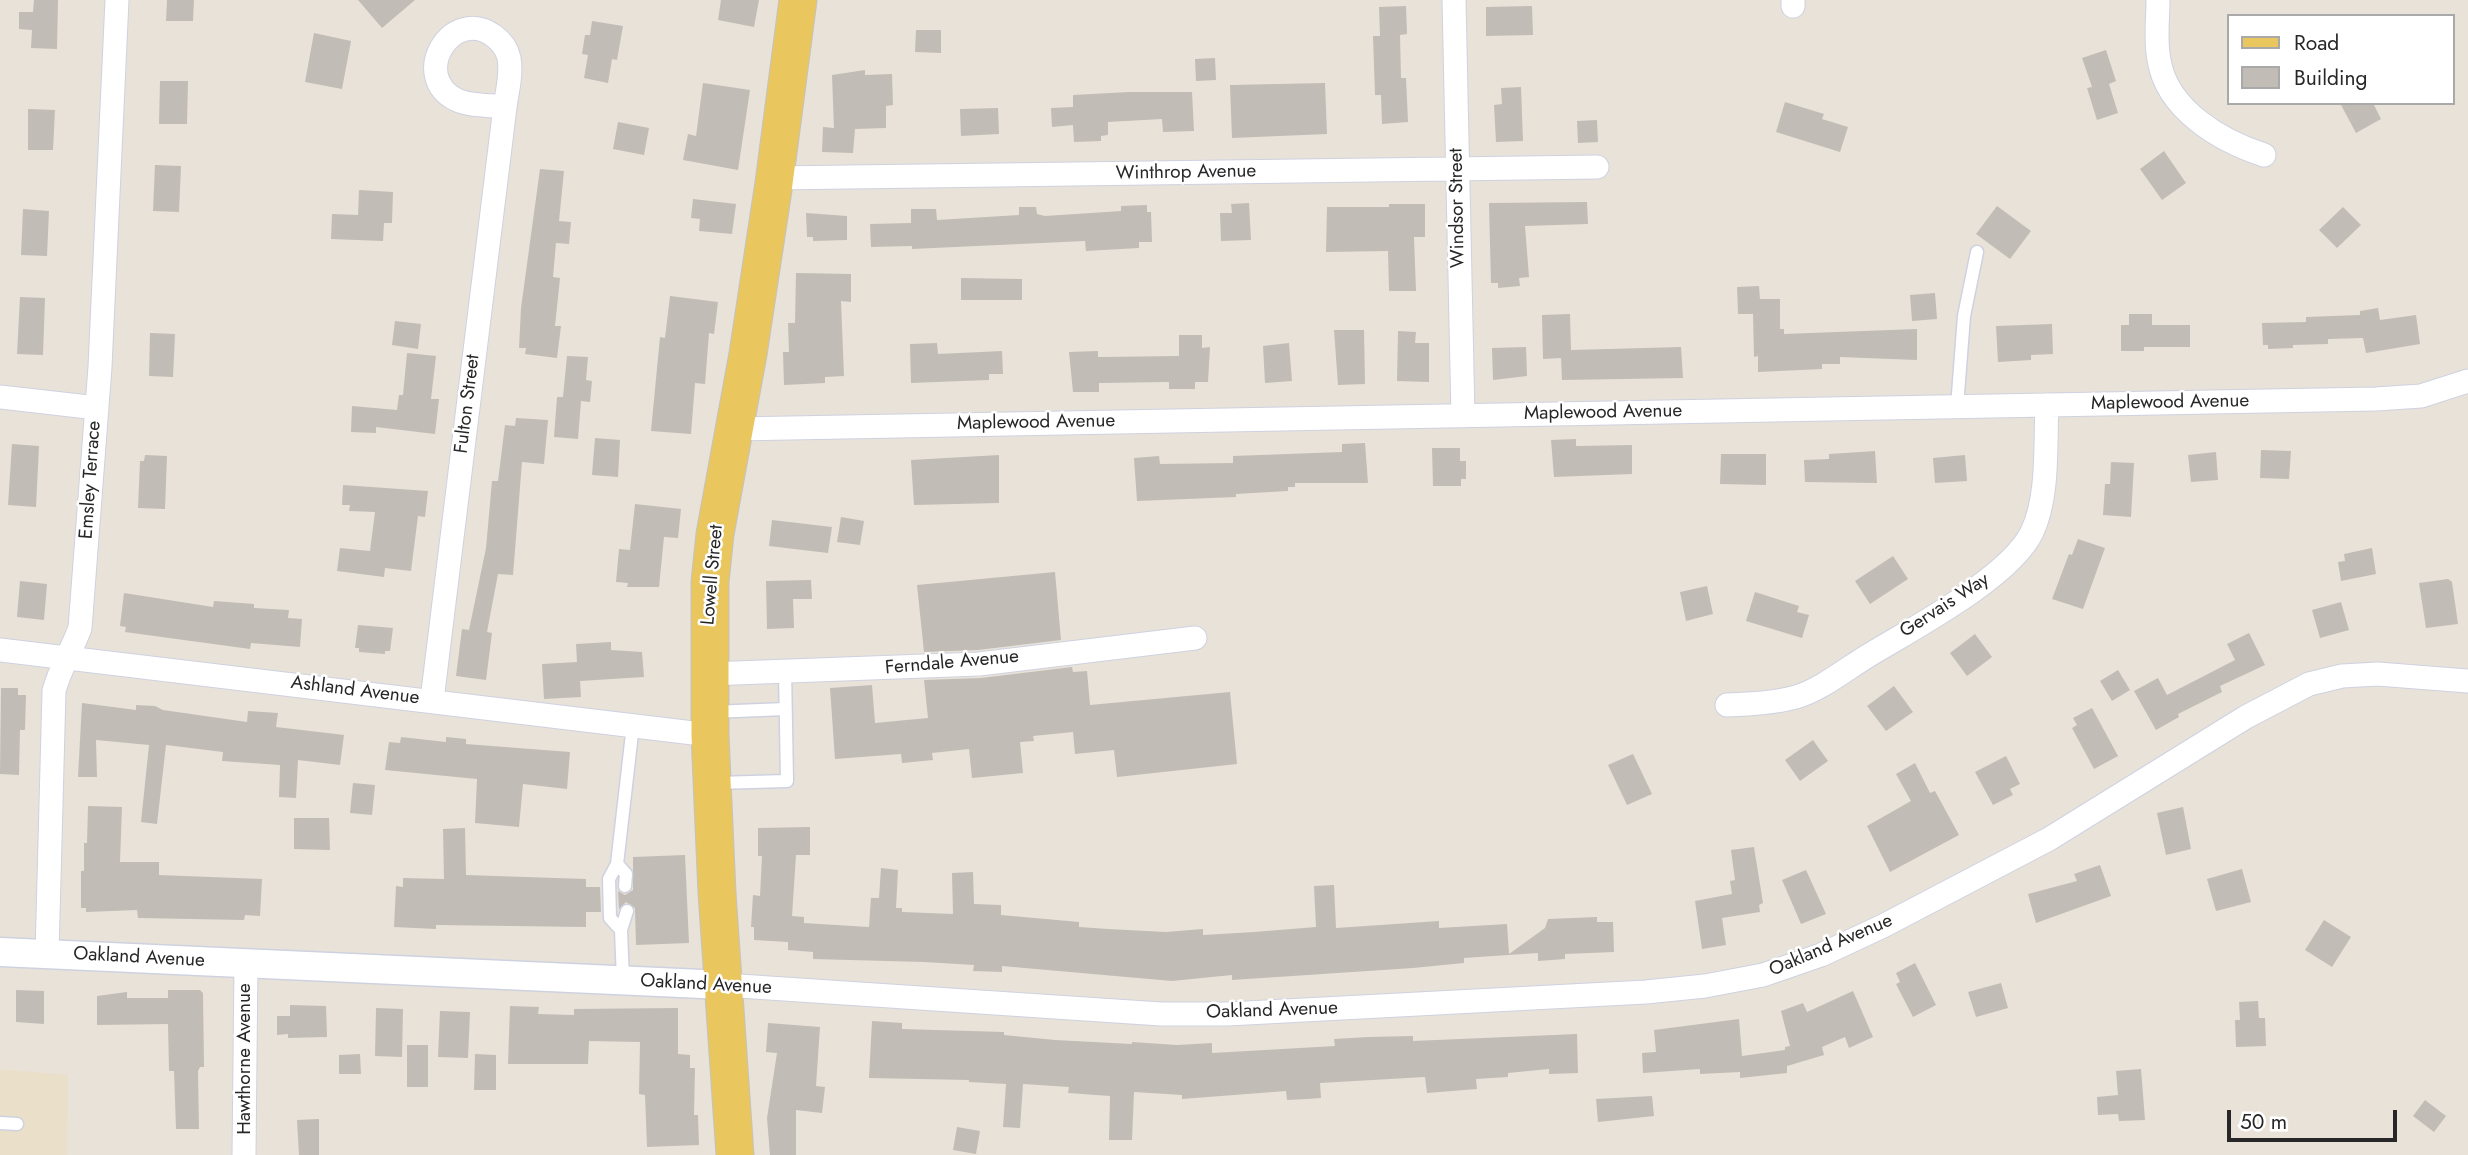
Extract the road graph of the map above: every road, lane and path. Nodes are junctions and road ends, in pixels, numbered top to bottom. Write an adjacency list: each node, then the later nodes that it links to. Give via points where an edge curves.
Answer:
1 (117, 0): 15 (street, Emsley Terrace)
2 (798, 0): 9 (main road, Lowell Street)
3 (1454, 0): 8 (street, Windsor Street)
4 (2158, 0): 6 (street, via 2159,62 2171,89 2190,114 2213,132)
5 (505, 107): 24 (street, Fulton Street)
6 (2264, 155)
7 (1597, 167): 8 (street, Winthrop Avenue)
8 (1457, 169): 9 (street, Winthrop Avenue); 16 (street, Windsor Street)
9 (775, 178): 17 (main road, Lowell Street)
10 (1977, 252): 14 (lane, via 1964,316)
11 (2468, 381): 13 (street, Maplewood Avenue, via 2421,396 2376,399)
12 (0, 397): 15 (street)
13 (2047, 405): 14 (street, Maplewood Avenue); 25 (street, Gervais Way, via 2040,501 2032,531 2020,550 1955,601 1799,696)
14 (1957, 407): 16 (street, Maplewood Avenue)
15 (97, 408): 20 (street, Emsley Terrace, via 80,628)
16 (1463, 416): 17 (street, Maplewood Avenue)
17 (735, 429): 22 (main road, Lowell Street, via 715,534)
18 (1195, 638): 21 (street, Ferndale Avenue, via 979,664)
19 (0, 650): 20 (street, Ashland Avenue)
20 (66, 659): 24 (street, Ashland Avenue); 35 (street, Emsley Terrace, via 54,691)
21 (785, 670): 22 (street, Ferndale Avenue); 26 (lane)
22 (708, 674): 27 (main road, Lowell Street)
23 (2468, 681): 38 (street, Oakland Avenue, via 2378,674 2309,684 2264,706 2049,839 1883,926 1763,975 1705,986 1161,1014)
24 (432, 700): 28 (street, Ashland Avenue)
25 (1727, 705)
26 (785, 709): 27 (lane); 29 (lane, via 787,780)
27 (709, 723): 28 (street, Ashland Avenue); 29 (main road, Lowell Street)
28 (633, 725): 30 (lane)
29 (713, 783): 38 (main road, Lowell Street)
30 (617, 864): 31 (lane, via 626,874); 33 (lane, via 609,879 610,918)
31 (625, 886)
32 (627, 911): 33 (lane)
33 (621, 930): 37 (lane)
34 (0, 952): 35 (street, Oakland Avenue)
35 (47, 954): 36 (street, Oakland Avenue)
36 (246, 963): 37 (street, Oakland Avenue); 41 (street, Hawthorne Avenue)
37 (623, 981): 38 (street, Oakland Avenue)
38 (724, 985): 42 (main road, Lowell Street)
39 (0, 1123): 40 (lane)
40 (17, 1124)
41 (244, 1155)
42 (735, 1155)

